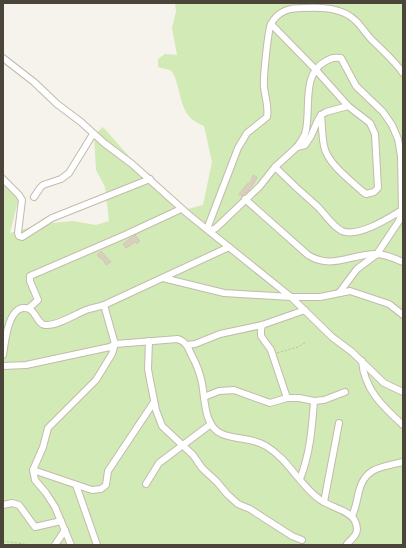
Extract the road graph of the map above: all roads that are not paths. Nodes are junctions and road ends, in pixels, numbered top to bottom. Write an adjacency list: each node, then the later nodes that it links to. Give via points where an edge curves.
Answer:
1 (270, 24): 3 (street); 4 (street, via 287,9 318,7 338,10 356,21); 16 (street, via 264,86 267,117 247,133 238,148)
2 (3, 58): 7 (street)
3 (316, 70): 5 (street); 8 (street, via 310,82 305,134); 15 (street, via 322,63 334,57 341,58 356,86 383,112 392,125 401,156)
4 (403, 73)
5 (348, 106): 6 (street); 6 (street, via 370,124 375,134 378,188 370,194 366,194 350,181 326,153)
6 (321, 115): 8 (street, via 305,145)
7 (93, 134): 11 (street); 12 (street, via 70,173 43,185)
8 (297, 147): 9 (street)
9 (275, 167): 13 (street); 15 (street, via 343,231 352,232 368,228)
10 (3, 179): 11 (street, via 22,200 18,233 22,237 52,218)
11 (150, 179): 14 (street)
12 (34, 197)
13 (246, 199): 16 (street, via 216,228); 18 (street, via 315,260 334,262)
14 (181, 209): 16 (street); 24 (street, via 30,276 38,300)
15 (402, 210): 18 (street, via 399,221)
16 (207, 230): 17 (street)
17 (230, 247): 20 (street); 22 (street)
18 (377, 254): 19 (street); 21 (street, via 357,269)
19 (403, 262)
20 (163, 278): 22 (street, via 224,293); 23 (street)
21 (339, 293): 22 (street, via 320,297); 26 (street, via 350,291 388,304)
22 (291, 297): 25 (street)
23 (104, 305): 24 (street, via 45,326); 29 (street)
24 (29, 308): 31 (street, via 20,308 14,312)
25 (305, 310): 27 (street); 32 (street, via 332,337)
26 (403, 315)
27 (262, 325): 30 (street, via 220,334); 37 (street, via 261,336 273,355)
28 (149, 341): 29 (street); 30 (street, via 178,339); 39 (street, via 148,369)
29 (115, 344): 33 (street, via 26,365); 45 (street, via 112,354 96,380 48,428 43,447)
30 (187, 345): 36 (street, via 202,382)
31 (3, 354)
32 (362, 361): 35 (street, via 384,383); 42 (street, via 365,378 373,393)
33 (3, 366)
34 (345, 392): 38 (street)
35 (403, 392)
36 (204, 397): 37 (street, via 234,390 270,403); 41 (street)
37 (287, 398): 38 (street)
38 (314, 401): 46 (street, via 311,439)
39 (154, 402): 43 (street, via 162,426); 47 (street, via 108,471 106,485 101,489 92,490)
40 (339, 423): 49 (street)
41 (211, 424): 43 (street); 46 (street, via 222,434 265,445)
42 (403, 425)
43 (183, 446): 48 (street, via 159,463); 54 (street, via 238,504)
44 (403, 462): 51 (street, via 368,472 361,482)
45 (32, 470): 47 (street); 52 (street, via 35,480 55,507)
46 (300, 479): 49 (street)
47 (76, 484): 58 (street)
48 (146, 484)
49 (324, 502): 51 (street)
50 (3, 505): 52 (street, via 19,505 35,527)
51 (352, 516): 55 (street, via 358,532)
52 (61, 521): 53 (street)
53 (65, 530): 56 (street); 57 (street)
54 (302, 540)
55 (347, 544)
56 (55, 545)
57 (70, 545)
58 (97, 545)

